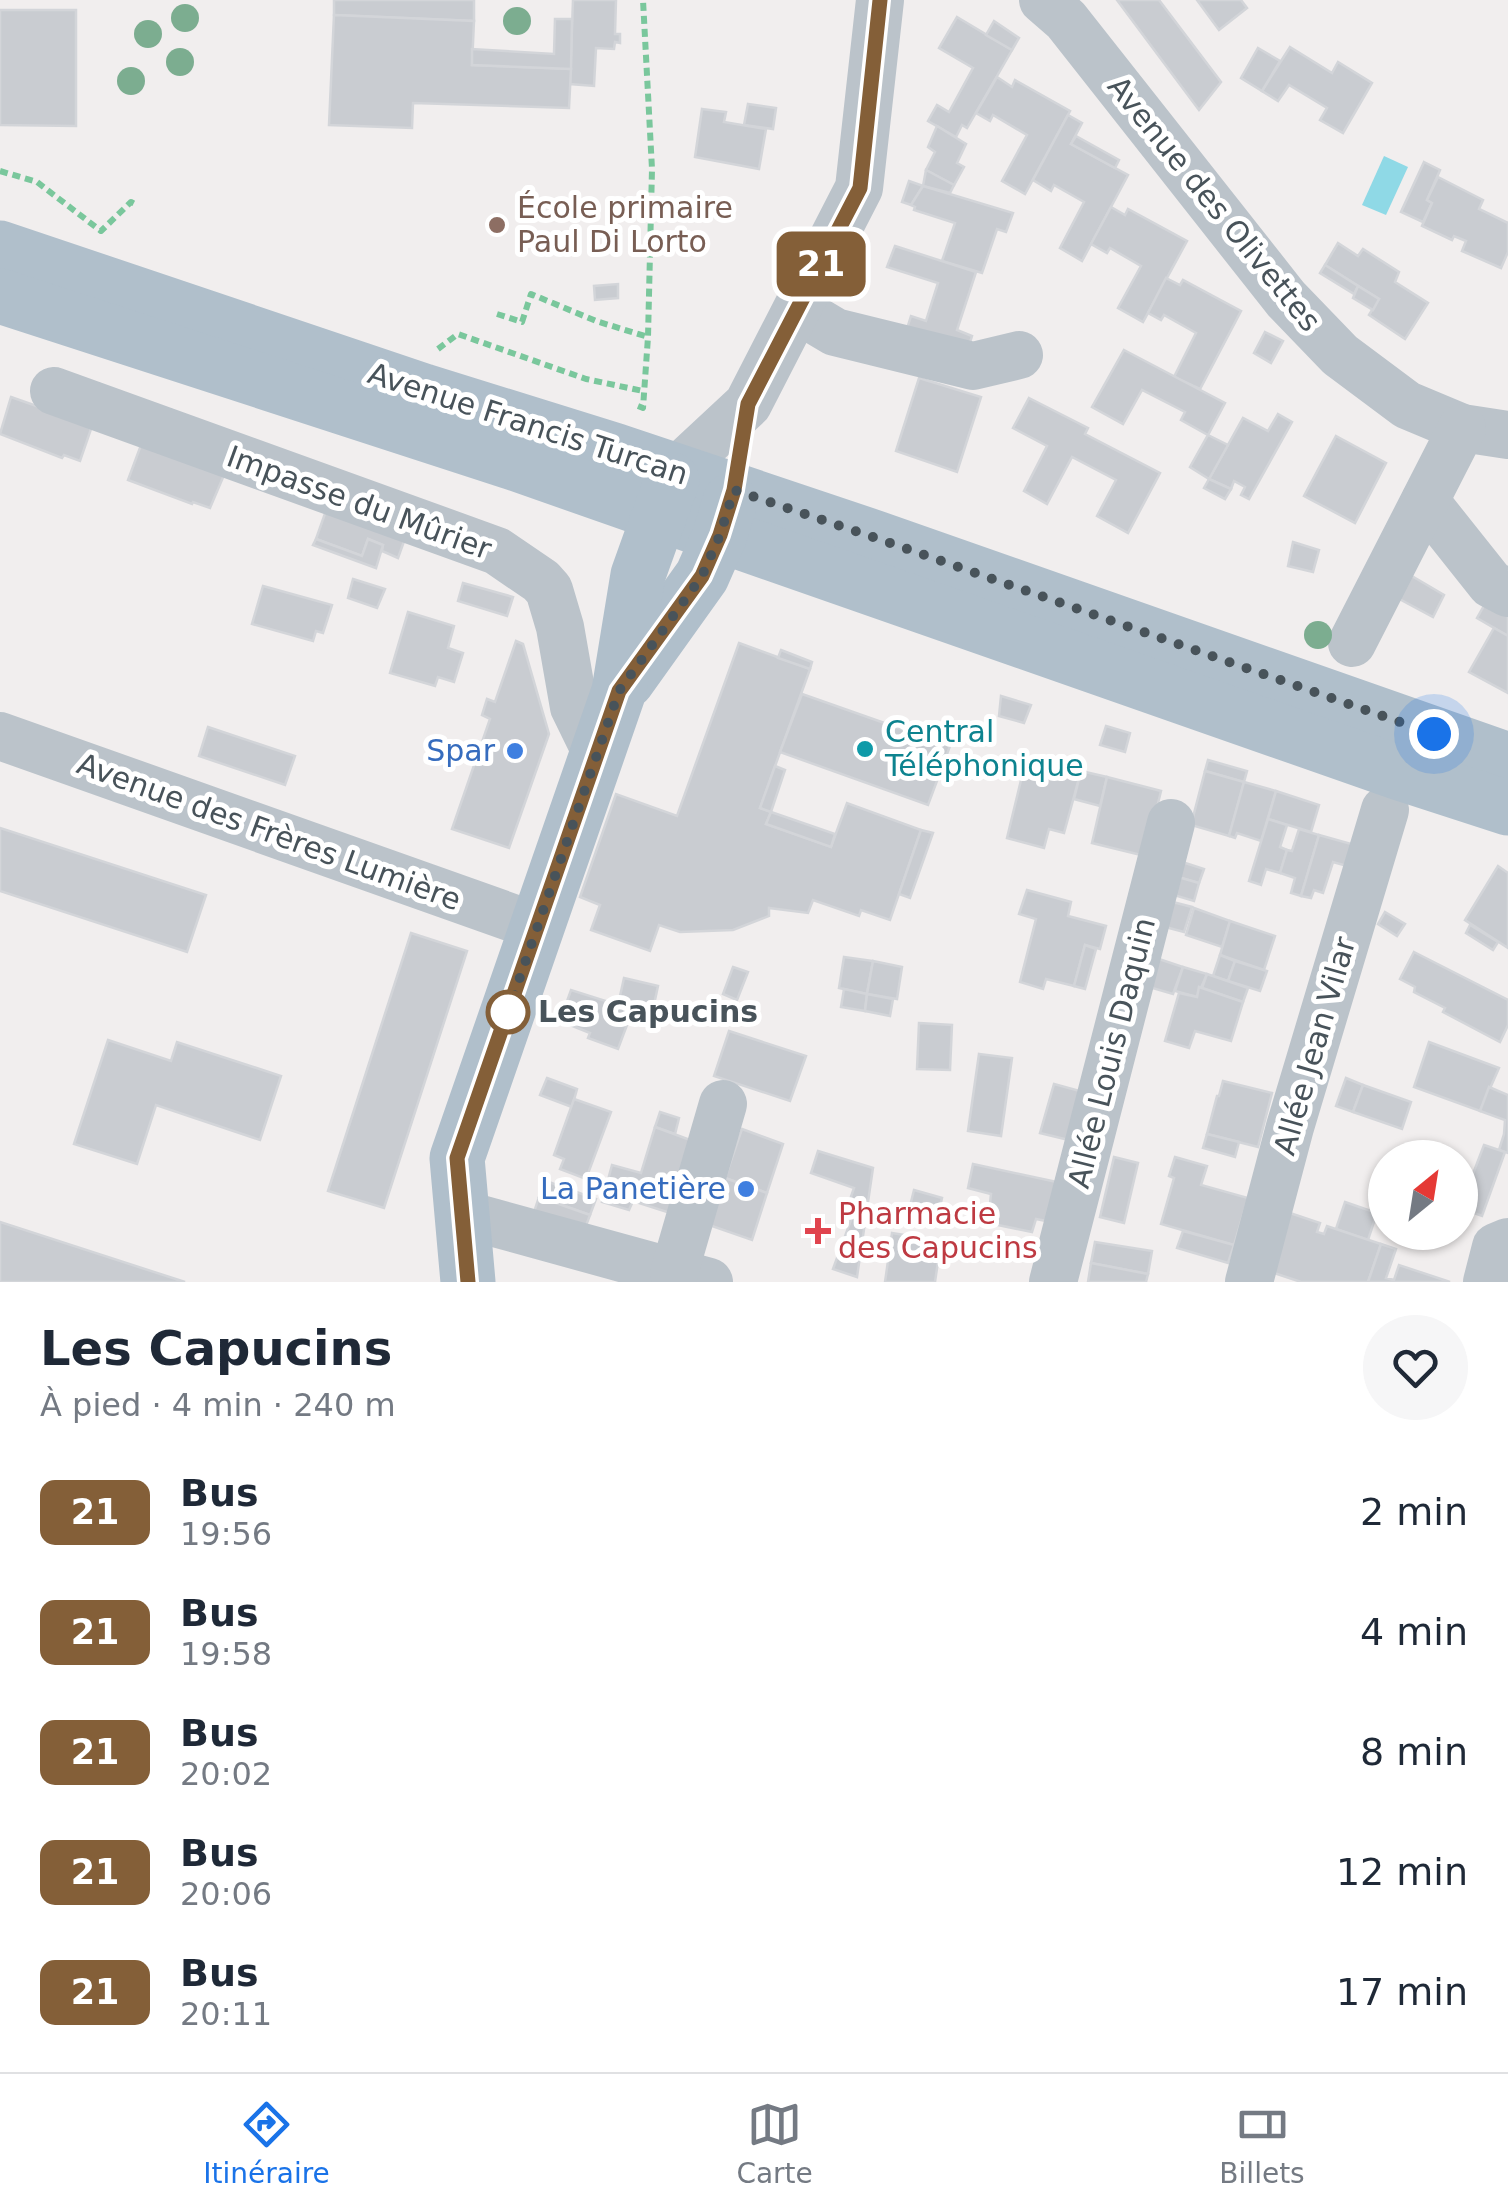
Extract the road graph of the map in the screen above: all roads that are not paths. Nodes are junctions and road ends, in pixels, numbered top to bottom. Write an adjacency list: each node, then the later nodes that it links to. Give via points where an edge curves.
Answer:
1 (880, 0): 5 (street, via 860,188)
2 (1043, 0): 9 (street, Avenue des Olivettes, via 1066,20 1286,299 1340,355 1407,404)
3 (0, 248): 11 (main road, Avenue Francis Turcan, via 424,392)
4 (0, 296): 11 (main road, Avenue Francis Turcan, via 492,456)
5 (798, 310): 6 (street, via 835,332 973,366); 8 (street)
6 (1019, 356)
7 (54, 391): 18 (street, Impasse du Mûrier, via 496,551 541,581 560,627 574,707)
8 (748, 404): 11 (street); 13 (street)
9 (1462, 428): 10 (street, Avenue des Olivettes); 12 (street)
10 (1508, 435)
11 (667, 493): 13 (main road, Avenue Francis Turcan); 16 (main road, via 638,575)
12 (1425, 501): 14 (street, via 1491,584); 15 (street)
13 (727, 512): 16 (main road, via 702,576); 19 (main road, Avenue Francis Turcan, via 895,544); 20 (main road, Avenue Francis Turcan, via 1396,772)
14 (1508, 593)
15 (1352, 642)
16 (619, 691): 18 (main road)
17 (0, 736): 23 (street, Avenue des Frères Lumière)
18 (598, 756): 23 (main road)
19 (1508, 760)
20 (1508, 808)
21 (1385, 810): 30 (street, Allée Jean Vilar)
22 (1171, 823): 29 (street, Allée Louis Daquin)
23 (538, 927): 25 (main road, via 457,1158)
24 (723, 1104): 27 (street)
25 (462, 1214): 27 (street); 28 (main road)
26 (1508, 1242): 31 (street, via 1496,1247)
27 (691, 1277)
28 (468, 1282)
29 (1053, 1282)
30 (1249, 1282)
31 (1486, 1282)

